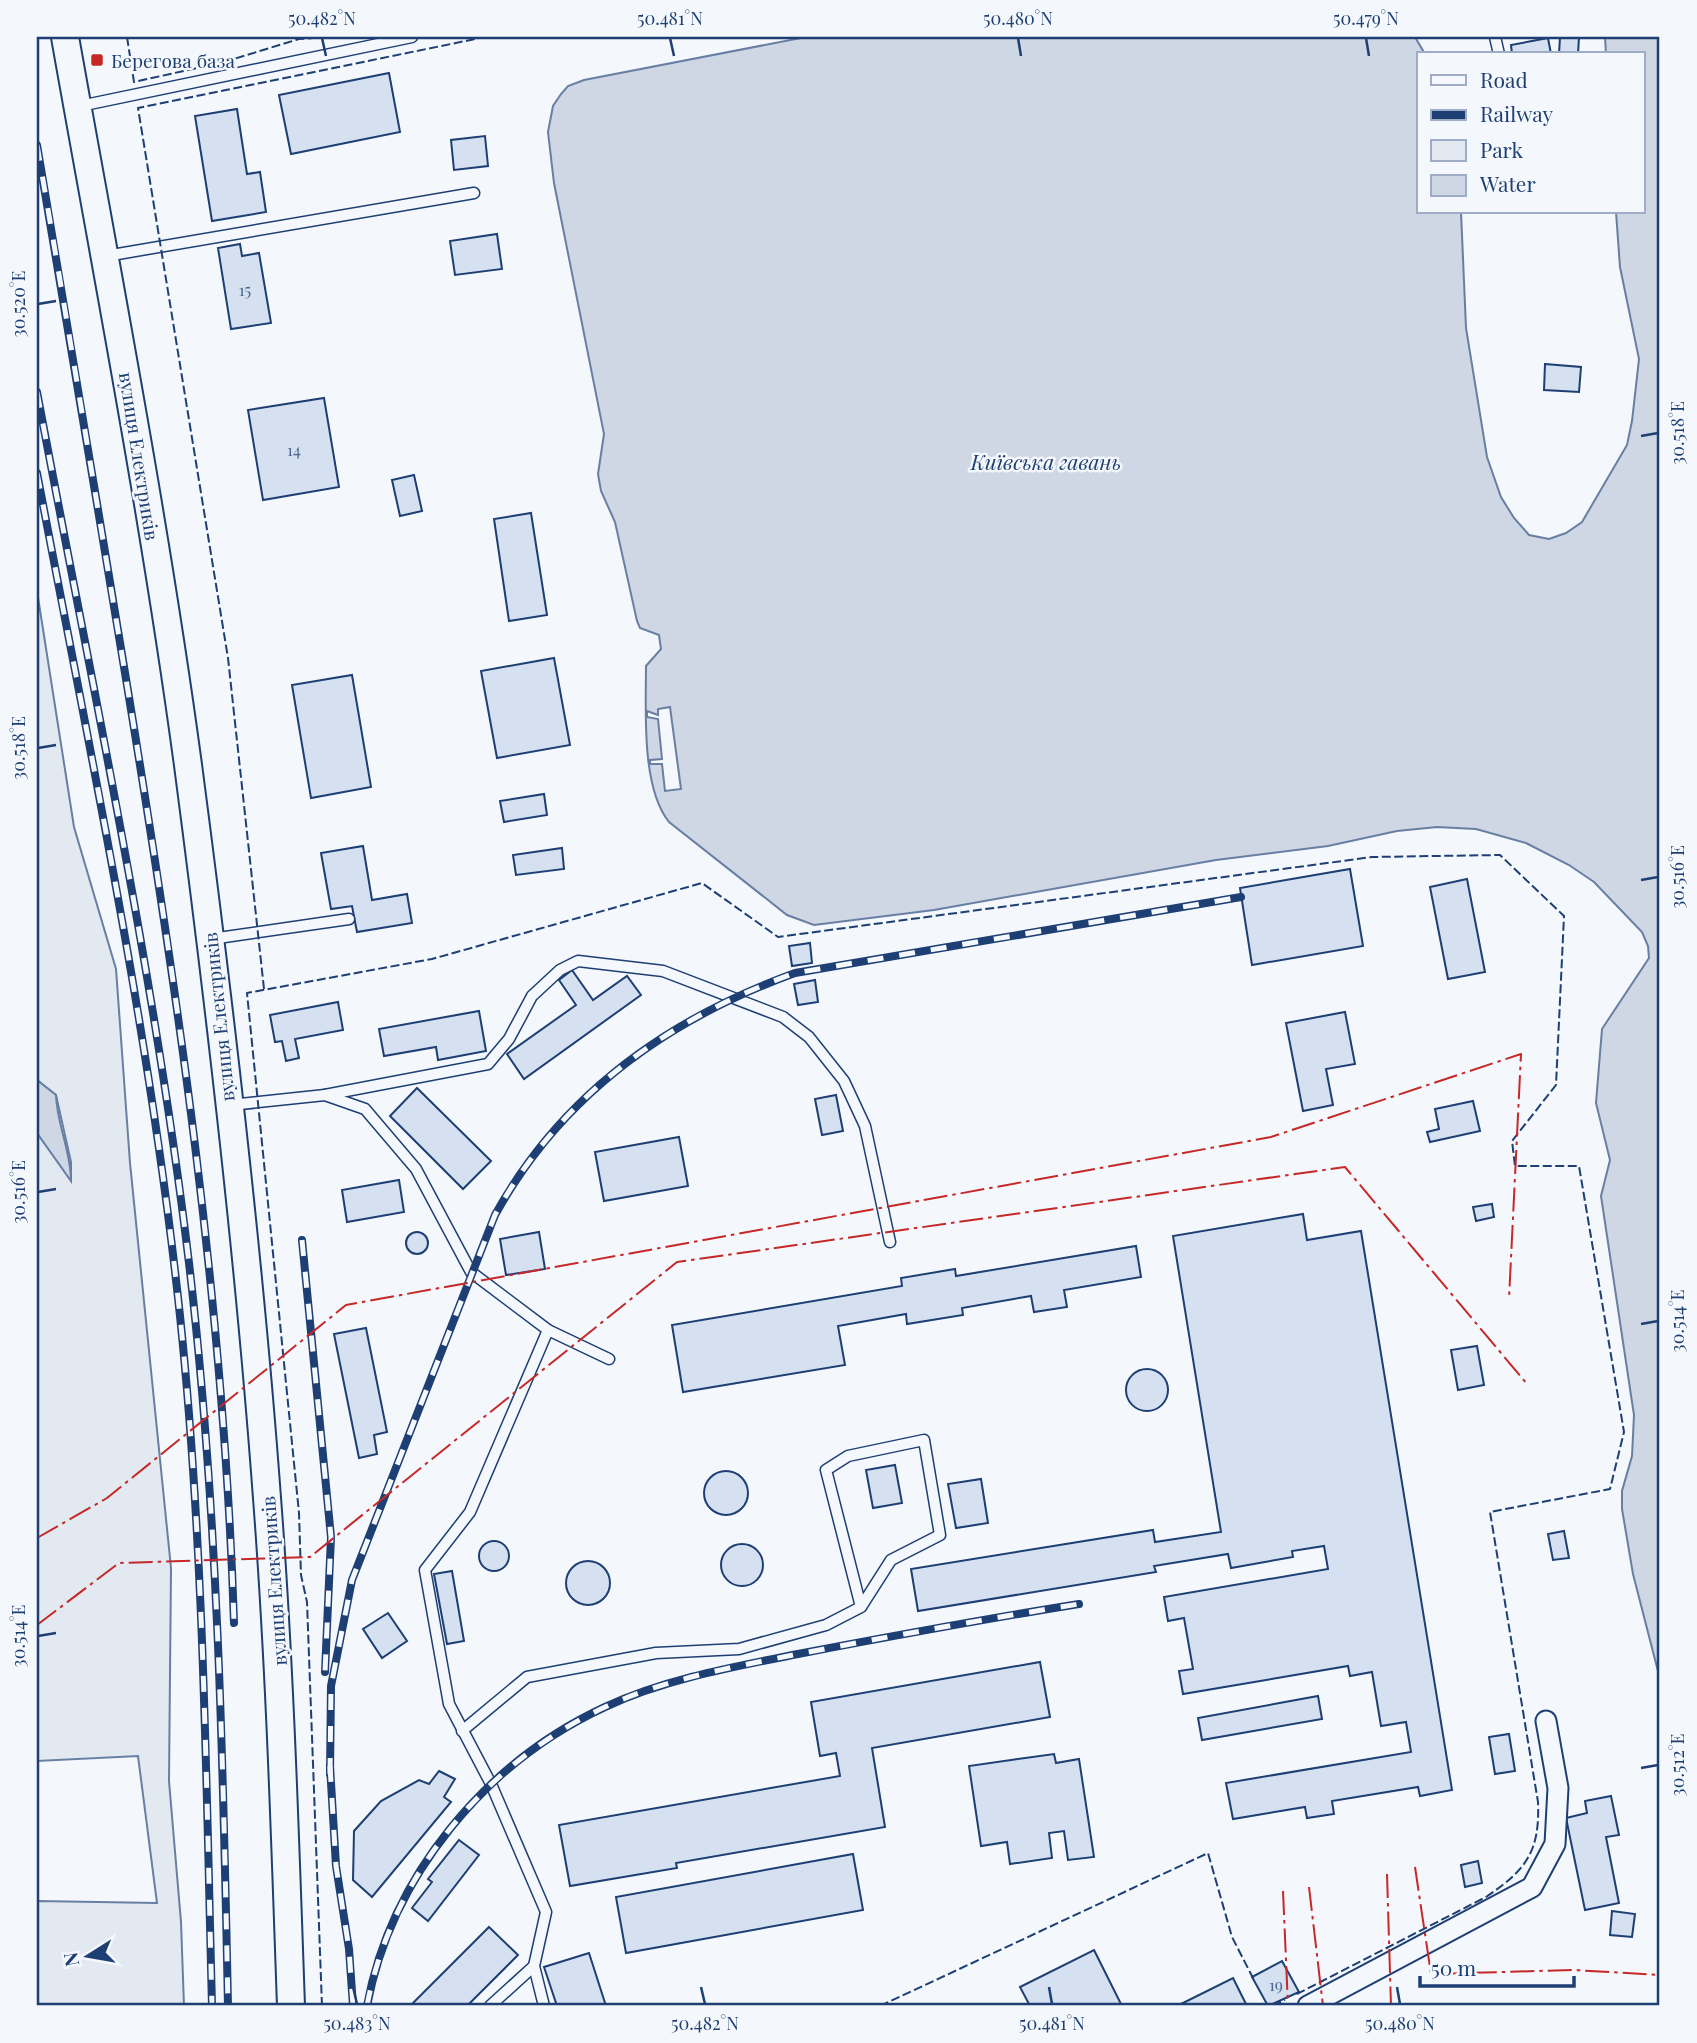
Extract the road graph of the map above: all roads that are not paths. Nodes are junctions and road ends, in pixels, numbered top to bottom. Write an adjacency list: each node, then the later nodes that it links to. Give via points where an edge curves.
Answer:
1 (65, 37): 3 (street, вулиця Електриків)
2 (412, 37): 3 (lane)
3 (77, 107): 5 (street, вулиця Електриків)
4 (474, 192): 5 (lane)
5 (104, 257): 7 (street, вулиця Електриків, via 165,607)
6 (349, 919): 7 (lane)
7 (209, 940): 9 (street, вулиця Електриків)
8 (325, 1095): 9 (lane); 10 (lane, via 488,1064 509,1039 532,996 560,970 578,961 663,971 783,1017 809,1037 844,1081 865,1126); 11 (lane, via 365,1109 416,1169 471,1272)
9 (228, 1105): 17 (street, вулиця Електриків, via 267,1498 280,1698)
10 (890, 1242)
11 (548, 1330): 12 (lane); 15 (lane, via 470,1512 425,1570 449,1704)
12 (609, 1359)
13 (861, 1606): 13 (lane, via 826,1470 848,1455 924,1440 940,1535 891,1560); 15 (lane, via 826,1625 739,1650 656,1653 527,1677)
14 (1546, 1721): 20 (street, via 1558,1788 1555,1844 1532,1887)
15 (463, 1731): 16 (lane, via 546,1912)
16 (534, 1966): 18 (lane); 19 (lane)
17 (291, 2006)
18 (490, 2006)
19 (544, 2006)
20 (1308, 2006)

